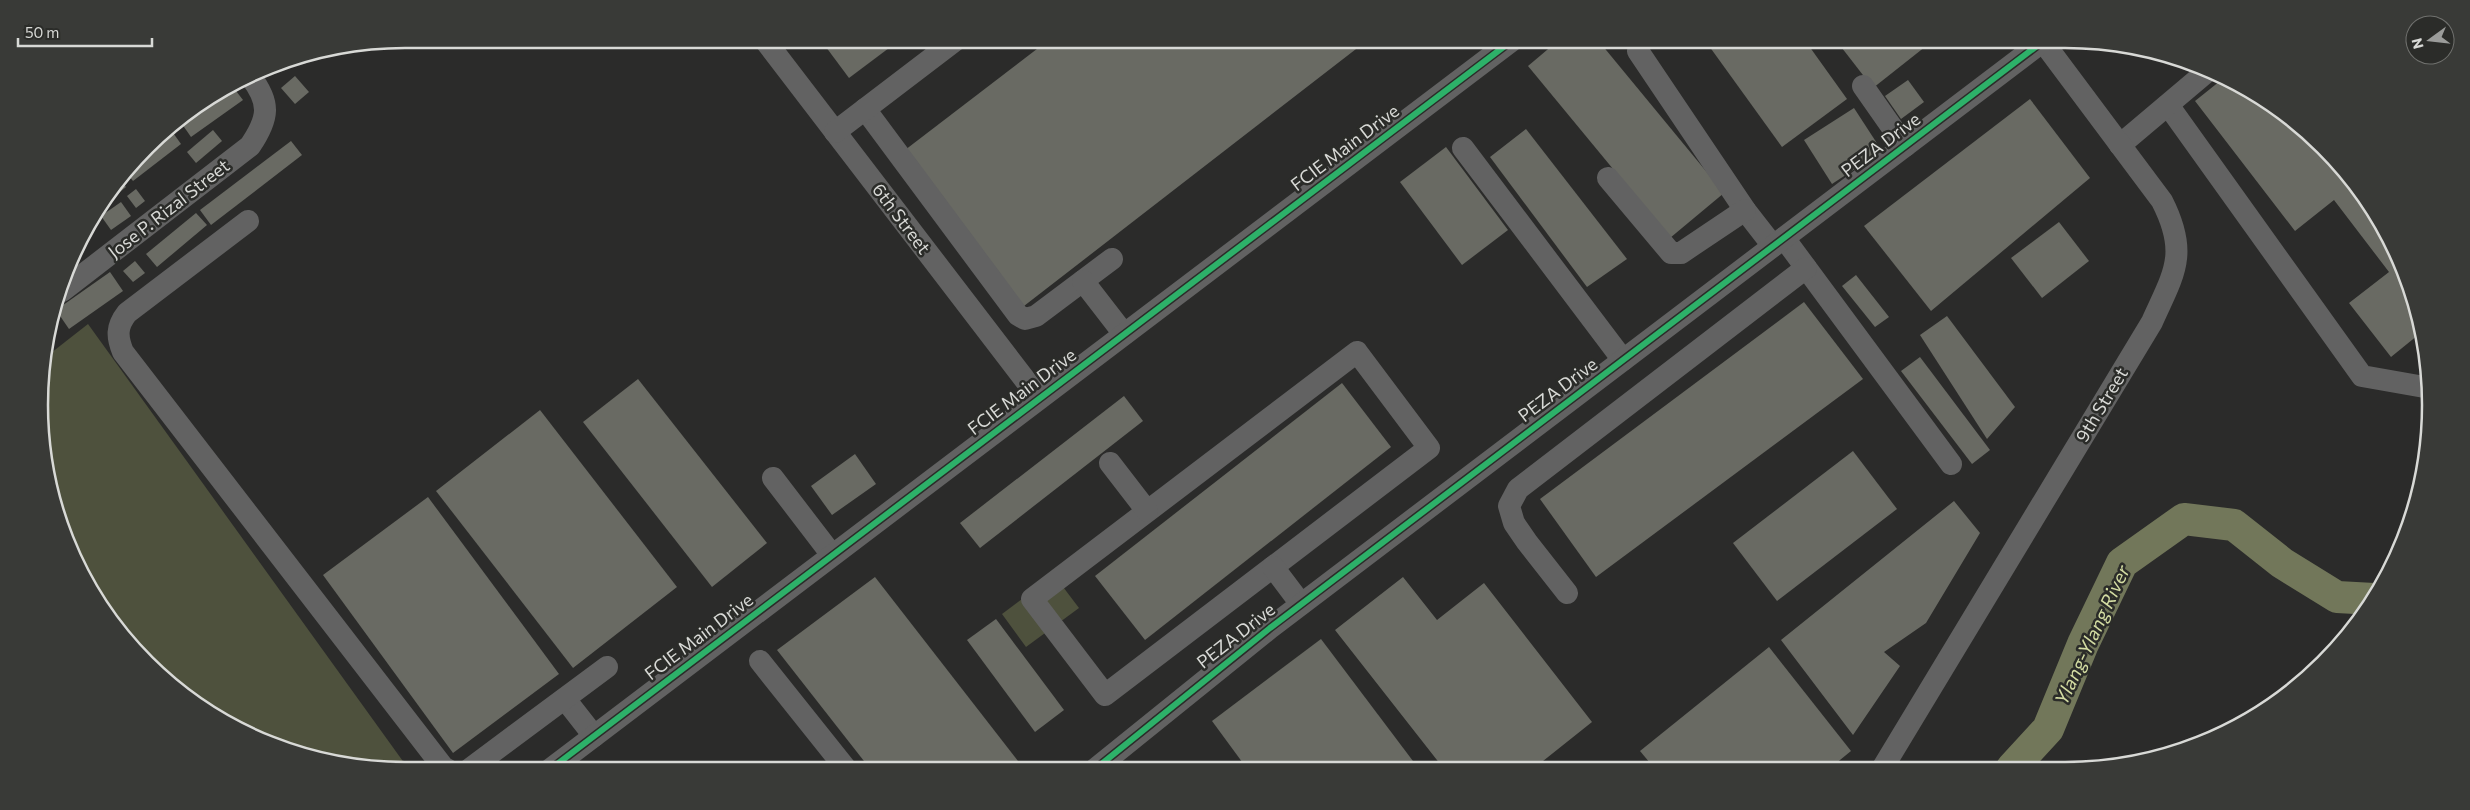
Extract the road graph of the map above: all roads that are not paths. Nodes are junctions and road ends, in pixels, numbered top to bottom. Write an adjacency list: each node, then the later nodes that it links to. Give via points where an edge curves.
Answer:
1 (771, 48): 12 (street, 6th Street)
2 (945, 48): 11 (street)
3 (1502, 48): 26 (street, FCIE Main Drive)
4 (2030, 48): 14 (street, PEZA Drive)
5 (2049, 48): 13 (street, 9th Street)
6 (1638, 50): 17 (street)
7 (2203, 75): 10 (street)
8 (253, 81): 20 (street, Jose P. Rizal Street, via 265,102 266,119 250,146)
9 (1863, 86): 14 (street)
10 (2168, 104): 13 (street); 28 (street, via 2362,376)
11 (865, 109): 12 (street); 24 (street, via 1018,315 1025,319 1036,316)
12 (835, 132): 29 (street, 6th Street)
13 (2120, 145): 47 (street, 9th Street, via 2162,201 2173,223 2178,250 2174,272 2152,322)
14 (1905, 146): 19 (street, PEZA Drive)
15 (1463, 148): 27 (street)
16 (1608, 178): 17 (street, via 1671,254 1681,252)
17 (1745, 210): 19 (street)
18 (248, 221): 42 (street, via 126,313 118,326 119,342 123,352)
19 (1778, 242): 23 (street); 27 (street, PEZA Drive)
20 (104, 259): 22 (street); 25 (street, Jose P. Rizal Street)
21 (1112, 259): 24 (street)
22 (78, 261)
23 (1806, 268): 31 (street); 36 (street, via 1518,489 1509,506 1514,523)
24 (1083, 281): 26 (street)
25 (67, 287)
26 (1124, 334): 29 (street, FCIE Main Drive)
27 (1623, 360): 37 (street, PEZA Drive)
28 (2422, 387)
29 (1039, 398): 34 (street, FCIE Main Drive)
30 (1110, 463): 33 (street)
31 (1951, 464)
32 (773, 478): 34 (street)
33 (1147, 511): 35 (street, via 1032,599 1105,695); 35 (street, via 1357,352 1429,448)
34 (832, 555): 41 (street, FCIE Main Drive)
35 (1273, 567): 37 (street)
36 (1567, 593)
37 (1301, 604): 46 (street, PEZA Drive)
38 (760, 661): 45 (street)
39 (607, 668): 40 (street)
40 (565, 698): 41 (street); 43 (street)
41 (594, 736): 44 (street, FCIE Main Drive)
42 (439, 762)
43 (479, 762)
44 (560, 762)
45 (841, 762)
46 (1104, 762)
47 (1886, 762)

